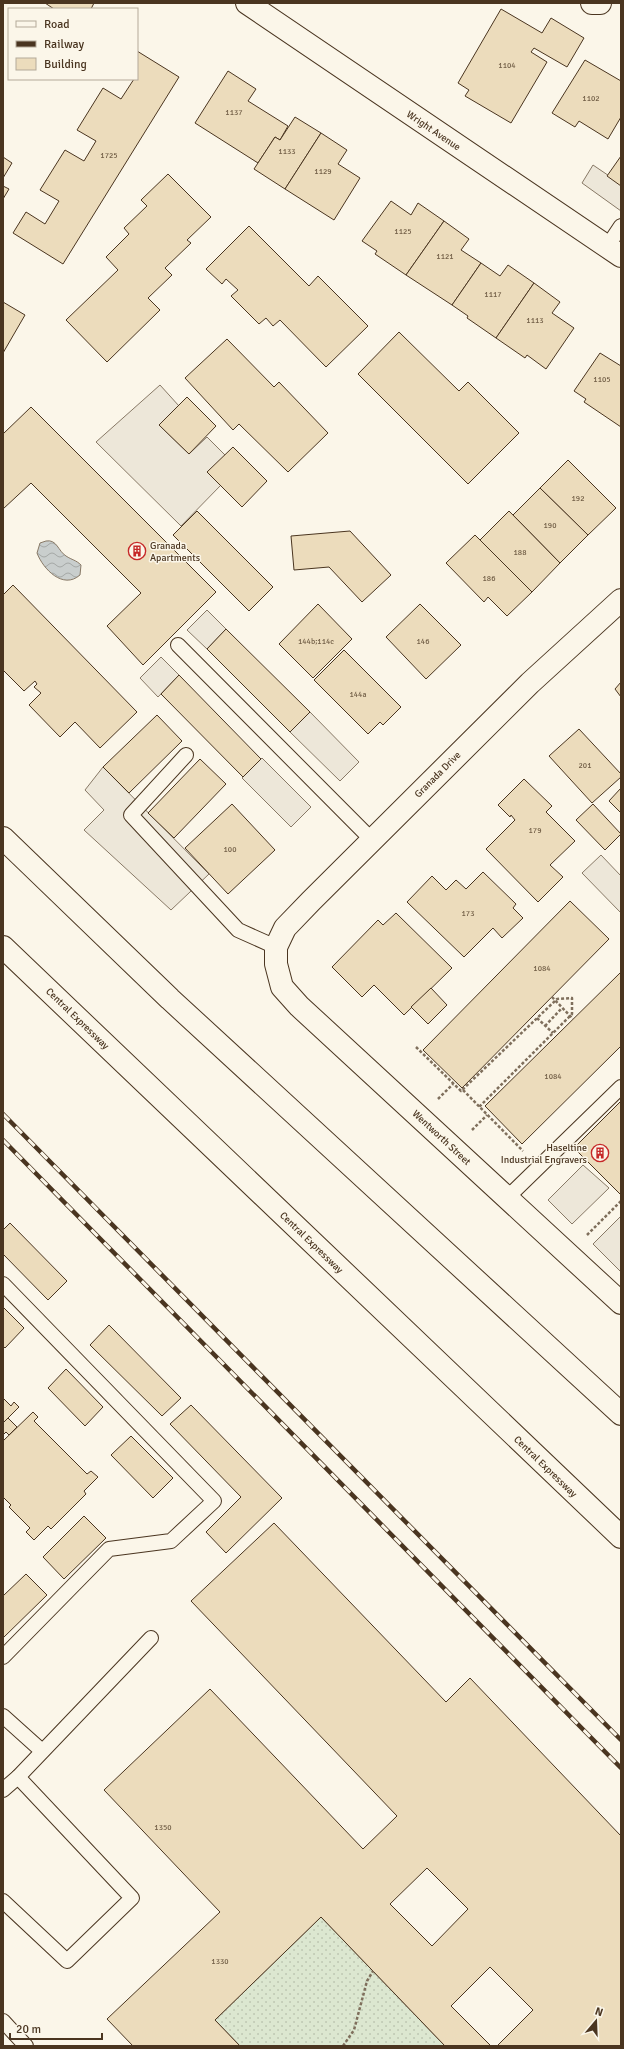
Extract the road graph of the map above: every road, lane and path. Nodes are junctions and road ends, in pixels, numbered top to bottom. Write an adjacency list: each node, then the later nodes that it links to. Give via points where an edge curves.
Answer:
1 (247, 3): 5 (main road, Wright Avenue)
2 (592, 3): 3 (main road)
3 (600, 3)
4 (621, 226): 5 (lane)
5 (614, 252)
6 (621, 600): 10 (main road, Granada Drive, via 530,683)
7 (178, 645): 10 (lane)
8 (186, 755): 12 (lane, via 131,815 238,930)
9 (3, 838): 33 (main road, via 170,999)
10 (371, 839): 12 (main road, Granada Drive, via 285,928)
11 (3, 947): 34 (main road, Central Expressway)
12 (276, 956): 28 (main road, Wentworth Street, via 282,987 299,1006)
13 (552, 997): 14 (path, bridge)
14 (562, 1008): 16 (path, bridge); 17 (path)
15 (537, 1018): 17 (path); 18 (path, via 557,999 572,998 572,1014); 22 (path)
16 (574, 1019)
17 (545, 1026): 18 (path)
18 (553, 1033): 24 (path)
19 (416, 1047): 20 (path)
20 (453, 1084): 22 (path); 23 (path)
21 (621, 1087): 28 (lane)
22 (463, 1090): 24 (path)
23 (434, 1102)
24 (479, 1106): 25 (path)
25 (487, 1115): 26 (path); 27 (path)
26 (468, 1134)
27 (526, 1154)
28 (508, 1197): 32 (main road, Wentworth Street)
29 (621, 1201): 30 (path)
30 (586, 1236)
31 (3, 1284): 36 (lane, via 214,1501 171,1542 109,1549)
32 (621, 1302)
33 (621, 1414)
34 (621, 1537)
35 (151, 1638): 38 (lane)
36 (3, 1657)
37 (3, 1716): 38 (lane)
38 (42, 1751): 39 (lane)
39 (18, 1777): 40 (lane); 41 (lane, via 132,1898 67,1961)
40 (3, 1790)
41 (3, 1901)
42 (373, 1971): 45 (path, via 367,1981 354,2030)
43 (3, 2020): 44 (lane)
44 (26, 2046)
45 (343, 2046)

